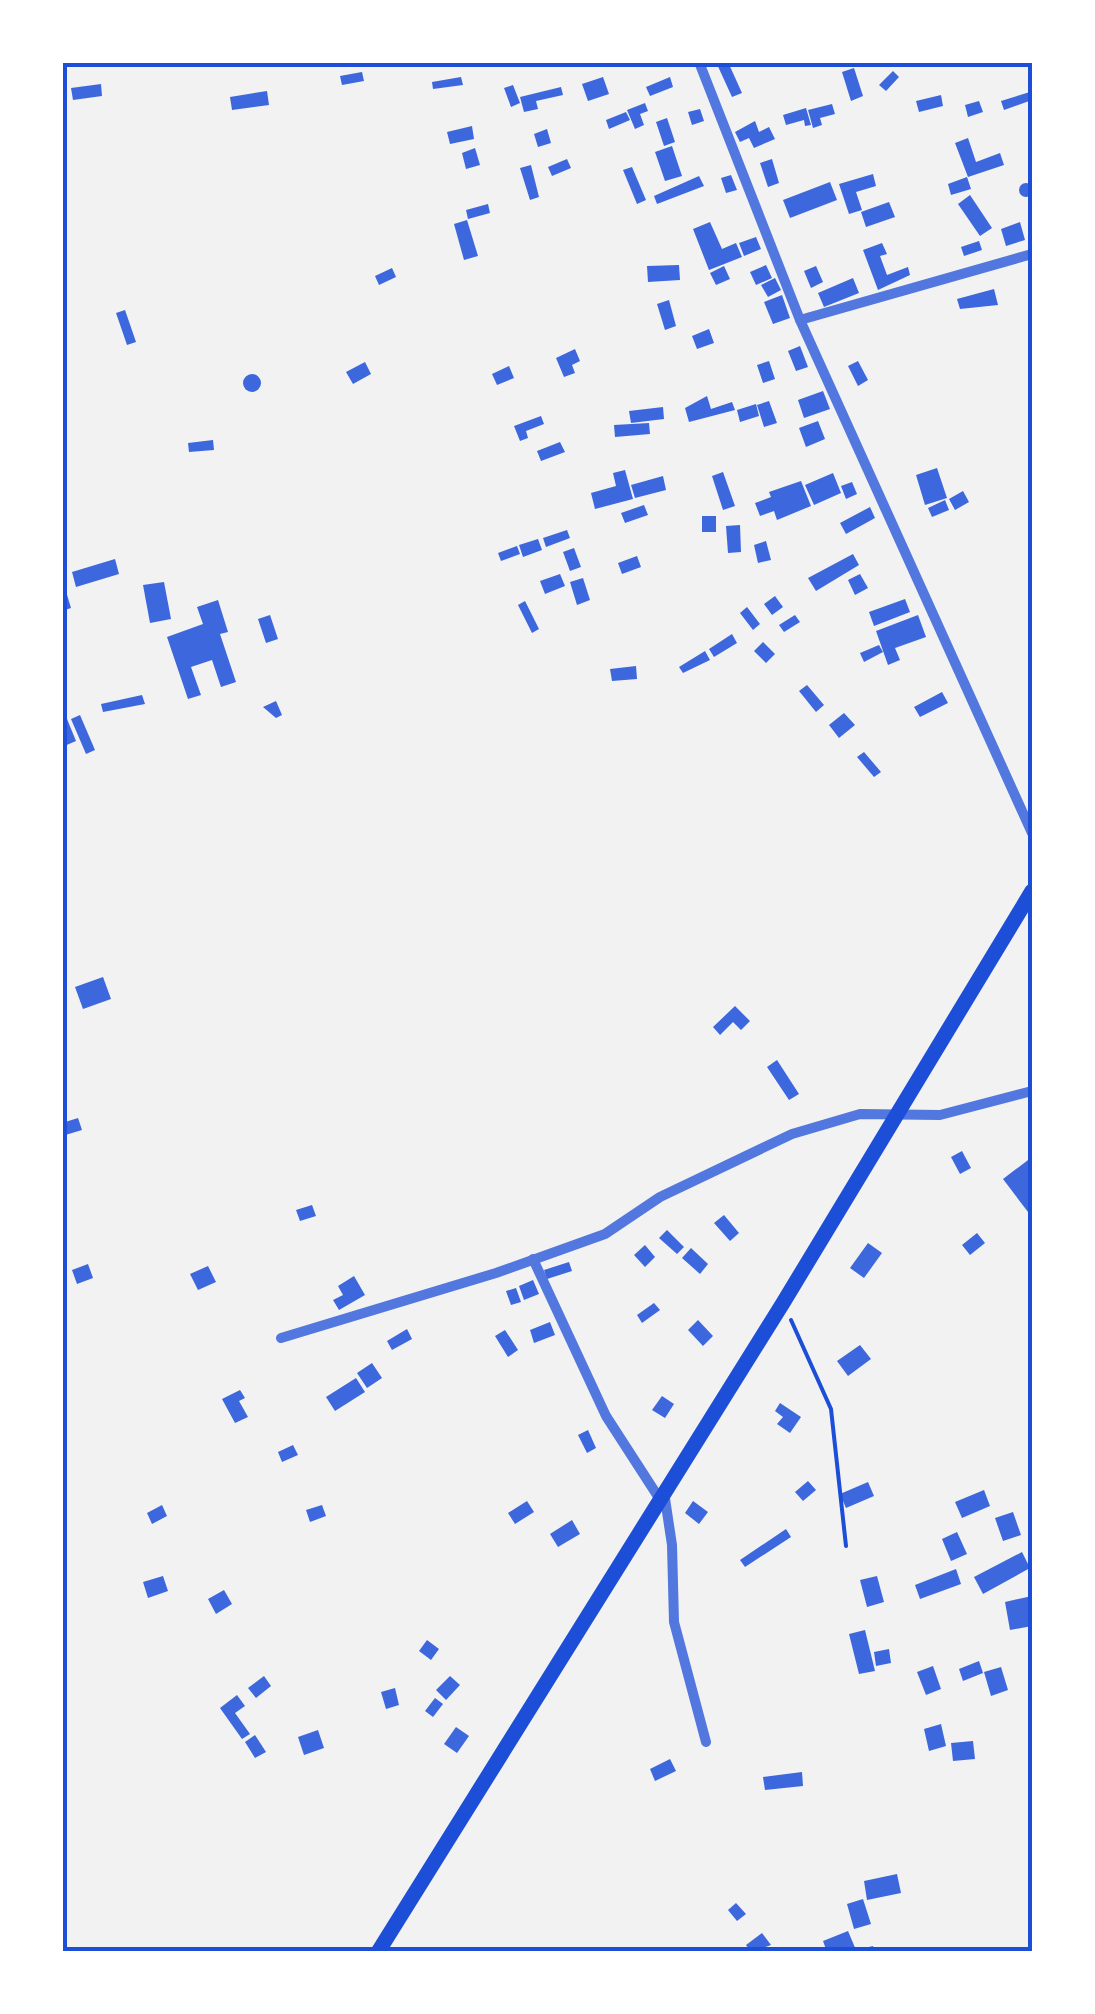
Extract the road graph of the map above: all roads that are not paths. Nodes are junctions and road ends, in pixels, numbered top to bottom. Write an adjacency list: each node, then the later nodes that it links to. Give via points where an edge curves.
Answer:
1 (699, 62): 3 (street)
2 (1032, 254): 3 (street)
3 (800, 320): 4 (street)
4 (1032, 833)
5 (1032, 891): 7 (main road)
6 (1032, 1091): 7 (street, via 940,1116)
7 (898, 1115): 8 (street, via 860,1114 761,1146 660,1197 605,1234); 10 (main road)
8 (533, 1260): 9 (street); 10 (street, via 606,1416)
9 (280, 1338)
10 (662, 1495): 11 (street, via 672,1545 674,1622); 12 (main road)
11 (706, 1742)
12 (378, 1952)

